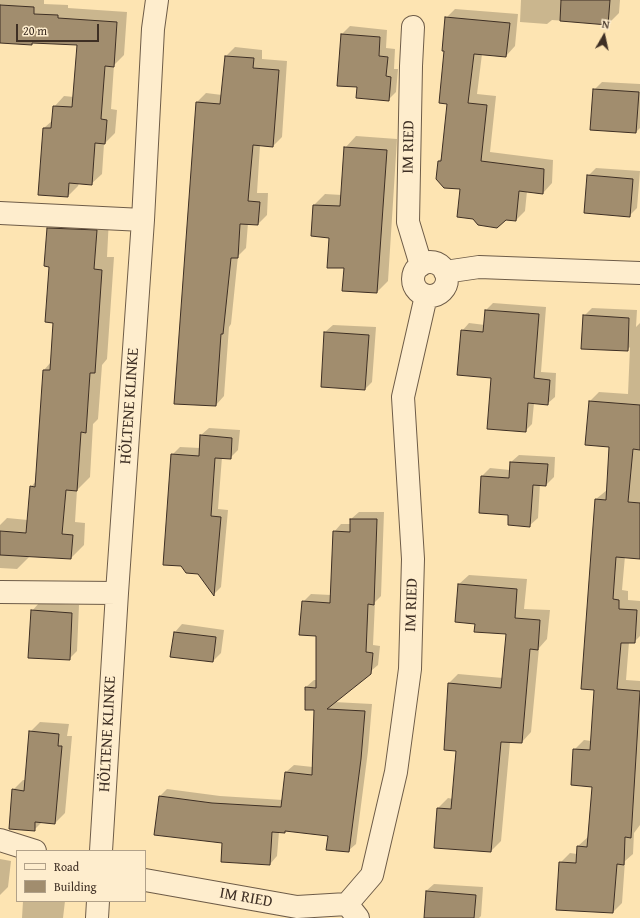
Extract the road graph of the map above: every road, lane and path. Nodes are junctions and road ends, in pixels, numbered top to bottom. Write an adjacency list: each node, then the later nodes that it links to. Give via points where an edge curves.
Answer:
1 (157, 0): 4 (street, HÖLTENE KLINKE, via 153,29)
2 (413, 27): 5 (street, IM RIED, via 408,222)
3 (0, 213): 4 (street)
4 (143, 220): 10 (street, HÖLTENE KLINKE)
5 (420, 265): 6 (street, via 427,262 435,263); 8 (street, via 415,270 413,282 418,292)
6 (445, 272): 7 (street, via 479,267); 8 (street, via 445,287 434,296)
7 (640, 273)
8 (426, 296): 16 (street, IM RIED, via 402,397 413,559 410,668 396,772 372,875)
9 (0, 592): 10 (street)
10 (117, 593): 13 (street, HÖLTENE KLINKE)
11 (0, 840): 12 (street)
12 (32, 850)
13 (102, 850)
14 (146, 880): 16 (street, IM RIED, via 297,907)
15 (98, 902): 17 (street)
16 (353, 911)
17 (97, 918)

